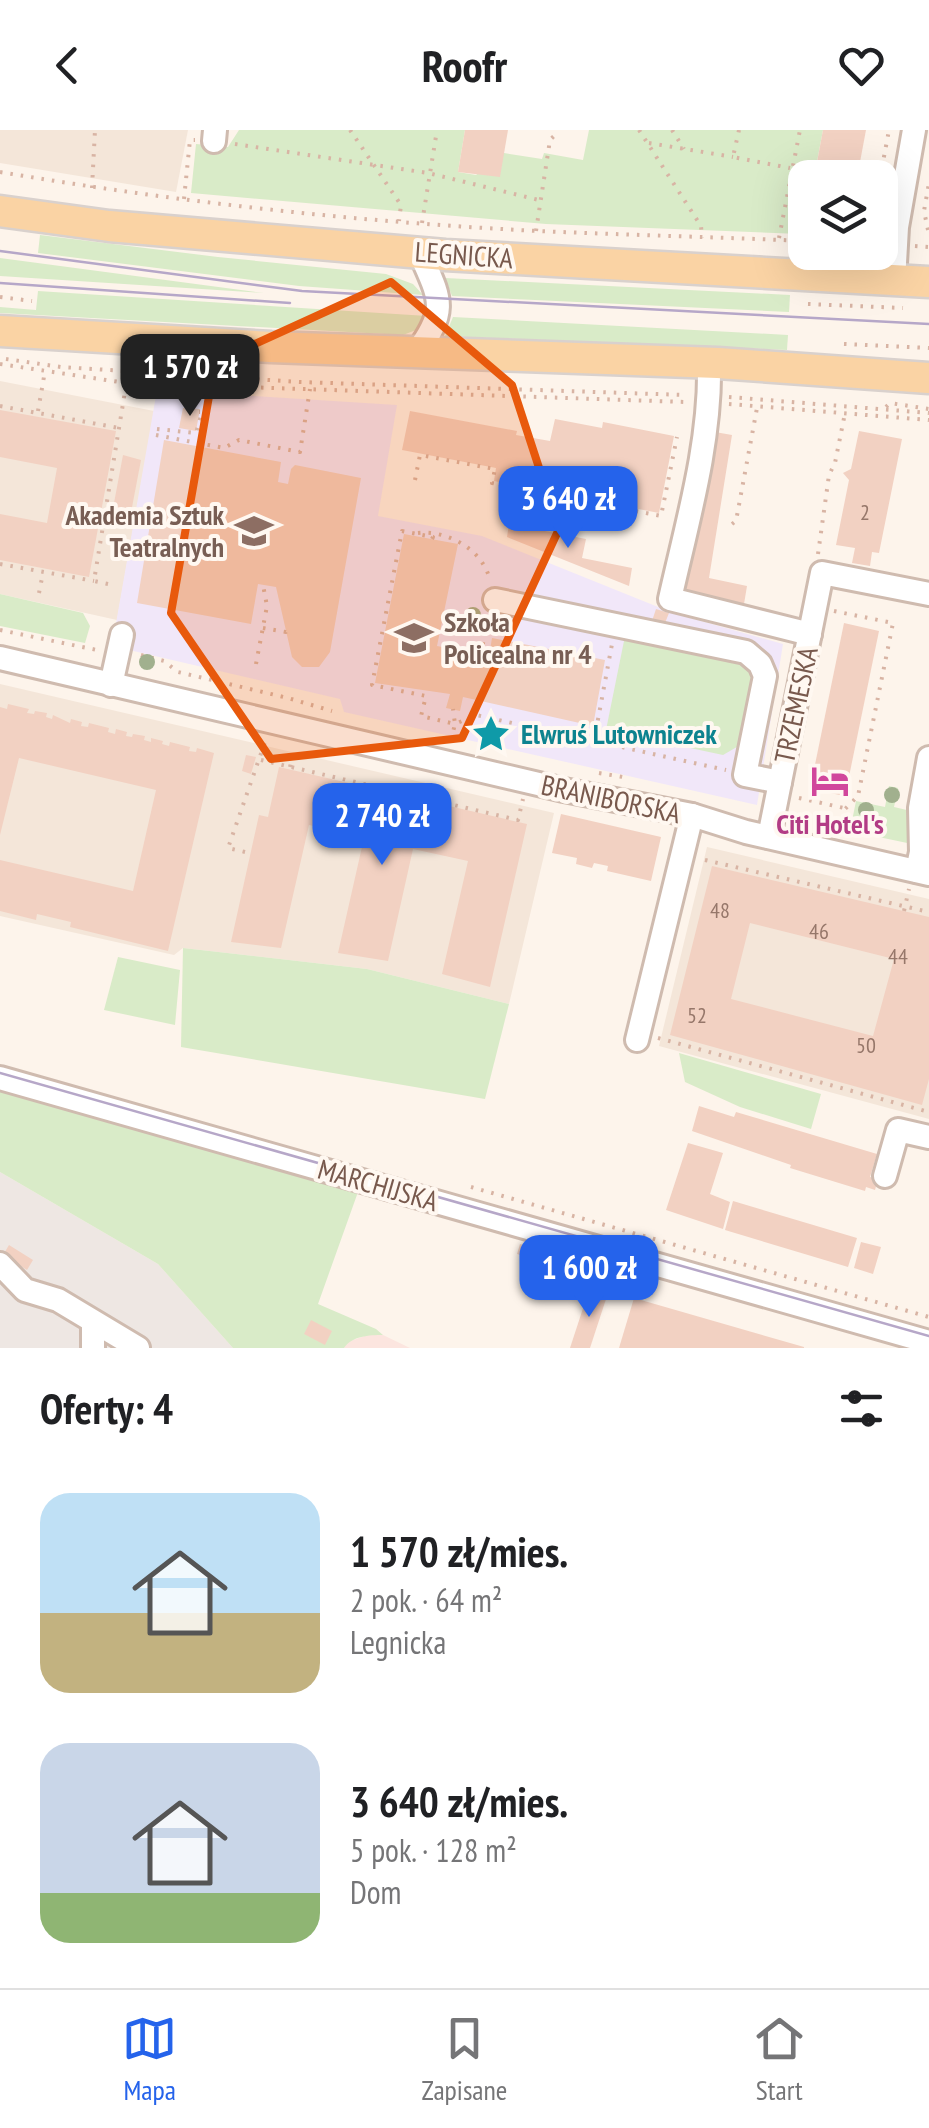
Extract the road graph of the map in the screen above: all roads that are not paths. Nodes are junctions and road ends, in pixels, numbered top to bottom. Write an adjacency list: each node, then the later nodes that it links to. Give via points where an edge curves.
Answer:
1 (914, 130): 4 (street)
2 (0, 211): 3 (main road, LEGNICKA, via 109,226)
3 (421, 238): 4 (main road, LEGNICKA); 7 (street, via 440,300)
4 (894, 281): 5 (main road, LEGNICKA)
5 (929, 282)
6 (0, 331): 7 (main road)
7 (416, 353): 8 (main road)
8 (709, 363): 9 (main road); 12 (street, via 709,399 670,600)
9 (929, 378)
10 (929, 594): 12 (street, TRZEMESKA, via 822,573)
11 (495, 600): 17 (street, via 737,649 760,664 765,676 745,774)
12 (810, 634): 17 (street, TRZEMESKA)
13 (125, 646): 15 (street)
14 (0, 658): 15 (street, BRANIBORSKA)
15 (111, 684): 18 (street, BRANIBORSKA, via 557,797)
16 (929, 758): 20 (street)
17 (780, 782): 19 (street, TRZEMESKA)
18 (692, 815): 19 (street, BRANIBORSKA); 21 (street)
19 (769, 837): 20 (street, BRANIBORSKA)
20 (919, 878)
21 (647, 1039)
22 (0, 1078): 27 (street, MARCHIJSKA)
23 (929, 1137): 24 (street, via 898,1130)
24 (886, 1176)
25 (0, 1264): 26 (street, via 24,1290 58,1300)
26 (94, 1322): 28 (street); 29 (street)
27 (929, 1342)
28 (93, 1348)
29 (138, 1348)

